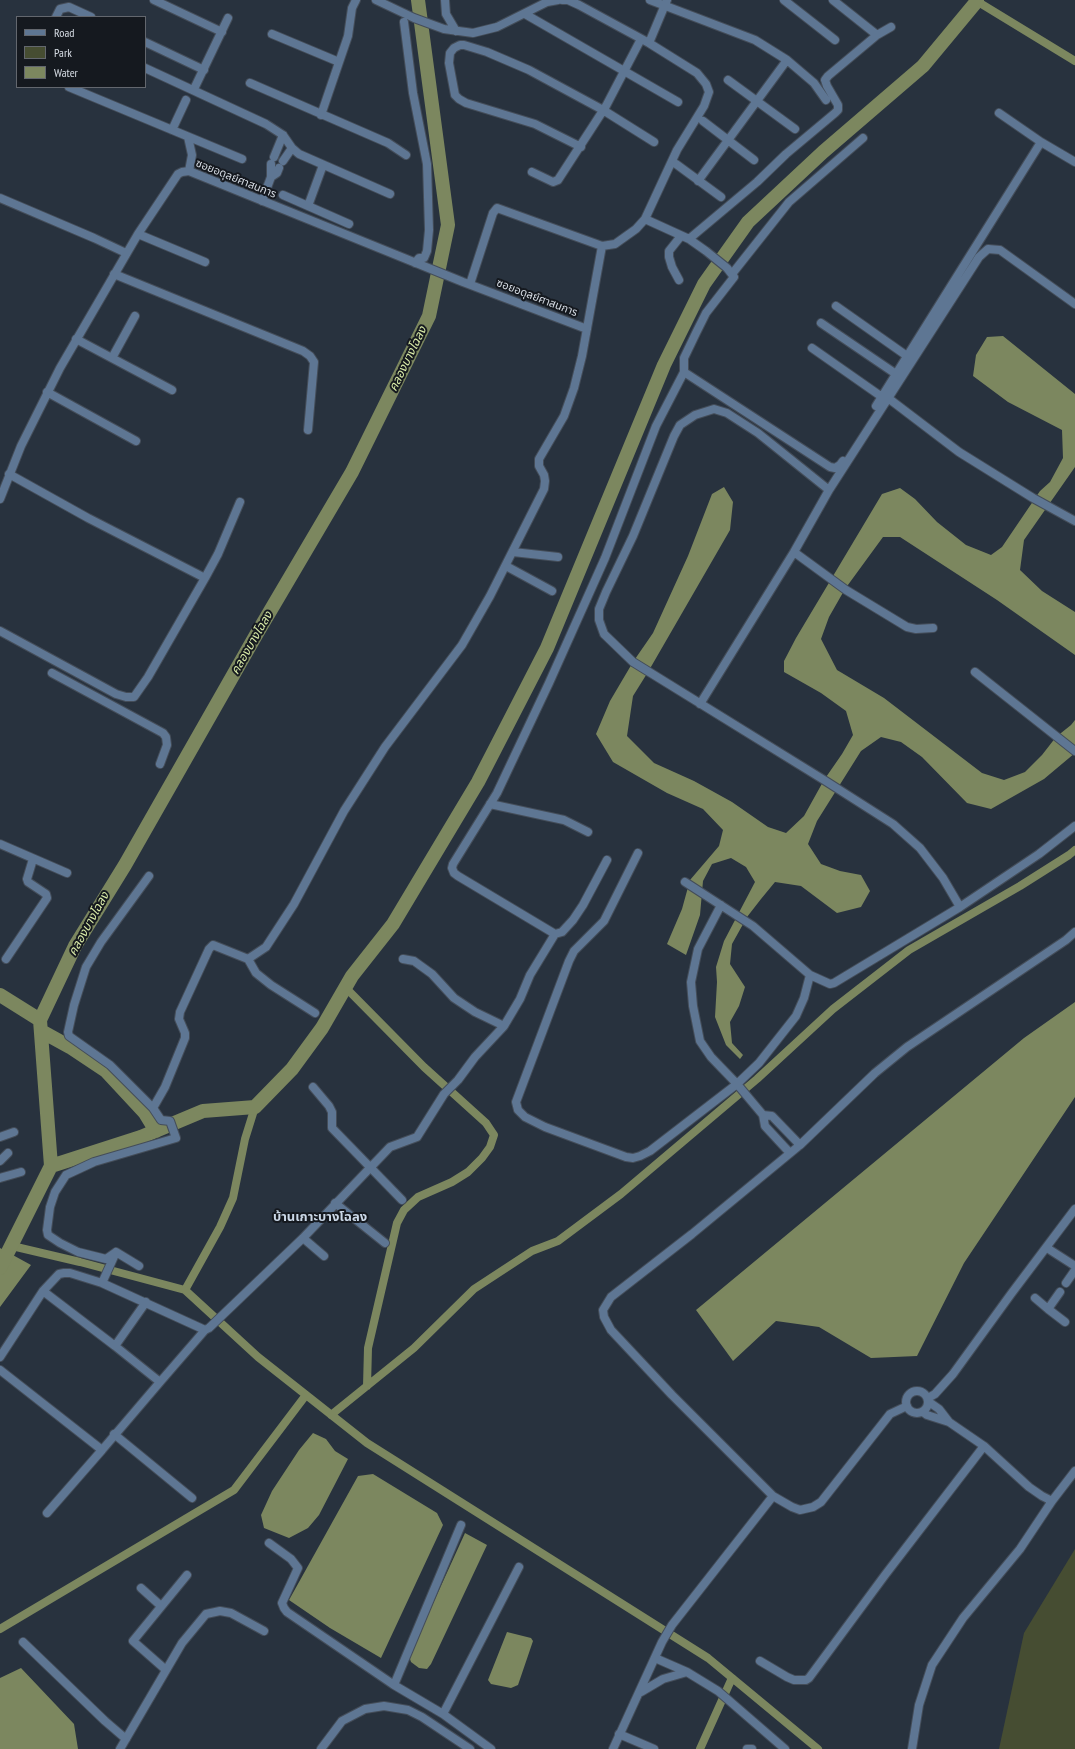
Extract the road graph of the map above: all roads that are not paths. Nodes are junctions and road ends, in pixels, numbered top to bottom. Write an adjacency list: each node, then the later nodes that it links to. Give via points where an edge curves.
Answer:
1 (154, 0): 19 (street)
2 (356, 0): 27 (street)
3 (376, 0): 18 (street, via 444,29)
4 (445, 0): 18 (street, via 446,14)
5 (558, 0): 10 (street)
6 (562, 0): 22 (street, via 579,5)
7 (650, 0): 11 (street)
8 (784, 0): 23 (street)
9 (833, 0): 21 (street)
10 (541, 2): 12 (street)
11 (666, 3): 25 (street); 26 (street, via 755,40)
12 (525, 14): 18 (street, via 497,28 482,32); 30 (street)
13 (56, 16): 14 (street, via 60,9 69,6)
14 (89, 16)
15 (228, 18): 19 (street)
16 (404, 22): 77 (street, via 413,93 427,164 427,251 424,258 419,258)
17 (891, 27): 21 (street)
18 (456, 31)
19 (222, 32): 29 (street)
20 (272, 34): 27 (street)
21 (877, 35): 73 (street, via 828,76 827,86 838,105 838,110)
22 (641, 39): 25 (street); 30 (street)
23 (836, 40)
24 (146, 42): 29 (street)
25 (649, 43): 69 (street, via 697,73 709,92 704,106 674,155)
26 (787, 60): 36 (street); 37 (street, via 814,83)
27 (339, 62): 41 (street)
28 (146, 68): 34 (street)
29 (204, 70): 34 (street)
30 (624, 71): 38 (street); 39 (street)
31 (728, 80): 36 (street)
32 (250, 83): 41 (street)
33 (71, 88): 44 (street)
34 (194, 89): 45 (street)
35 (186, 100): 44 (street)
36 (757, 100): 43 (street); 48 (street)
37 (826, 100)
38 (678, 102)
39 (603, 110): 49 (street); 51 (street); 51 (street, via 538,74 486,52 460,45 450,53 449,63 455,95 459,99 535,124)
40 (999, 113): 50 (street)
41 (321, 115): 53 (street, via 388,143)
42 (703, 121): 48 (street)
43 (795, 129)
44 (172, 130): 46 (street)
45 (283, 135): 52 (street); 61 (street, via 272,161)
46 (188, 137): 54 (street); 59 (street, via 192,154)
47 (863, 138): 78 (street, via 789,202)
48 (727, 141): 55 (street); 62 (street)
49 (654, 142)
50 (1041, 142): 56 (street); 89 (street)
51 (581, 147): 60 (street, via 558,180 553,182)
52 (292, 148): 58 (street); 61 (street)
53 (406, 156)
54 (242, 160)
55 (754, 160)
56 (1075, 162)
57 (676, 164): 62 (street)
58 (323, 165): 63 (street); 68 (street)
59 (189, 171): 67 (street, ซอยอดุลย์ศาสนการ); 71 (street, ซอยอดุลย์ศาสนการ, via 178,174)
60 (532, 172)
61 (271, 177): 67 (street)
62 (698, 181): 65 (street)
63 (390, 194)
64 (283, 195): 68 (street)
65 (721, 197)
66 (0, 198): 75 (street)
67 (262, 201): 77 (street, ซอยอดุลย์ศาสนการ)
68 (308, 206): 70 (street)
69 (645, 219): 72 (street); 74 (street, via 615,244)
70 (349, 224)
71 (138, 234): 75 (street, ซอยอดุลย์ศาสนการ); 76 (street)
72 (681, 236): 73 (street); 80 (street, via 670,251 669,257)
73 (689, 239): 78 (street)
74 (602, 246): 81 (street, via 497,208); 86 (street)
75 (126, 253): 79 (street, ซอยอดุลย์ศาสนการ)
76 (206, 262)
77 (416, 263): 81 (street, ซอยอดุลย์ศาสนการ)
78 (729, 271): 91 (street, via 734,277 706,313 684,358)
79 (114, 274): 87 (street, ซอยอดุลย์ศาสนการ); 96 (street, via 310,356 314,362)
80 (679, 280)
81 (467, 283): 86 (street, ซอยอดุลย์ศาสนการ)
82 (1075, 304): 95 (street, via 1000,250 988,249 979,257)
83 (836, 306): 89 (street)
84 (135, 316): 90 (street)
85 (820, 323): 92 (street)
86 (587, 329): 103 (street, via 582,356 564,416 539,459 539,466 544,475 544,489)
87 (76, 339): 90 (street); 94 (street, ซอยอดุลย์ศาสนการ)
88 (812, 348): 95 (street)
89 (907, 356): 92 (street)
90 (112, 358): 93 (street)
91 (684, 372): 95 (street, via 835,468 840,465); 116 (street, via 656,426 605,558)
92 (896, 374): 95 (street)
93 (172, 390)
94 (47, 392): 97 (street); 98 (street, ซอยอดุลย์ศาสนการ)
95 (885, 397): 99 (street); 102 (street, via 958,452)
96 (308, 430)
97 (136, 441)
98 (9, 474): 100 (street, ซอยอดุลย์ศาสนการ); 107 (street)
99 (829, 490): 104 (street); 113 (street, via 758,433 727,413 714,409 695,415 680,426 600,609 599,620 604,634 633,662)
100 (0, 499)
101 (240, 502): 107 (street)
102 (1075, 521)
103 (513, 552): 105 (street); 106 (street)
104 (794, 552): 109 (street, via 846,590 912,629); 113 (street)
105 (558, 557)
106 (506, 566): 108 (street); 132 (street, via 462,645 385,747 344,811 276,933 266,947)
107 (205, 578): 110 (street, via 148,677 132,698 116,694)
108 (552, 591)
109 (933, 628)
110 (0, 631)
111 (975, 672): 114 (street)
112 (52, 673): 115 (street, via 163,733 167,745)
113 (700, 704): 127 (street, via 893,824 920,848 943,878)
114 (1075, 751)
115 (160, 764)
116 (490, 804): 118 (street, via 564,820); 129 (street, via 453,864 453,870 458,876)
117 (1075, 826): 127 (street, via 1028,862)
118 (588, 832)
119 (0, 844): 121 (street)
120 (638, 853): 137 (street, via 604,921 574,951 568,961 516,1102 518,1110 525,1117 545,1127 633,1158 650,1151)
121 (34, 859): 123 (street); 131 (street, via 27,879 46,894 47,898)
122 (607, 860): 129 (street, via 573,920 562,932)
123 (67, 873)
124 (149, 876): 138 (street, via 86,967 68,1032 69,1036 110,1065)
125 (685, 882): 126 (street)
126 (721, 905): 133 (street, via 753,926); 137 (street, via 698,949 691,988 700,1041 710,1057)
127 (960, 907): 133 (street, via 834,983 824,983)
128 (1075, 932): 142 (street, via 907,1047 875,1073)
129 (555, 934): 135 (street)
130 (403, 958): 135 (street, via 414,961 432,974 454,998 474,1012)
131 (6, 959)
132 (248, 959): 134 (street, via 256,973); 138 (street, via 213,944 180,1012 179,1019 186,1038)
133 (810, 975): 137 (street, via 796,1016)
134 (315, 1013)
135 (504, 1026): 146 (street, via 444,1094 417,1137 390,1147)
136 (313, 1087): 146 (street, via 332,1112 332,1128)
137 (739, 1087): 139 (street)
138 (153, 1108): 155 (street, via 160,1120 170,1121 176,1138 94,1162 66,1175 58,1186 50,1207 48,1234 60,1243 78,1252 104,1259)
139 (763, 1115): 142 (street, via 772,1116); 144 (street, via 765,1126)
140 (14, 1132): 141 (street)
141 (0, 1138)
142 (800, 1145): 144 (street)
143 (8, 1153): 145 (street)
144 (790, 1153): 181 (street, via 611,1297 603,1310 611,1330)
145 (0, 1161)
146 (371, 1166): 149 (street); 150 (street)
147 (21, 1172): 148 (street)
148 (0, 1178)
149 (402, 1200)
150 (335, 1203): 152 (street); 153 (street)
151 (1075, 1209): 154 (street)
152 (303, 1238): 156 (street); 168 (street)
153 (385, 1243)
154 (1047, 1248): 158 (street); 173 (street, via 953,1374)
155 (116, 1253): 157 (street); 160 (street)
156 (324, 1256)
157 (139, 1266)
158 (1075, 1266)
159 (1075, 1270): 161 (street)
160 (102, 1283): 162 (street, via 64,1273 59,1274); 165 (street)
161 (1066, 1283)
162 (43, 1292): 169 (street); 170 (street)
163 (1060, 1292): 166 (street)
164 (1035, 1298): 166 (street)
165 (146, 1302): 168 (street); 169 (street)
166 (1048, 1309): 167 (street)
167 (1065, 1322)
168 (207, 1329): 172 (street)
169 (115, 1346): 172 (street)
170 (0, 1357)
171 (0, 1370): 179 (street)
172 (160, 1382): 177 (street)
173 (929, 1400): 174 (street, via 921,1391 914,1391 906,1399); 175 (street); 176 (street, via 940,1409)
174 (907, 1406): 175 (street, via 912,1412); 181 (street, via 890,1414 821,1502 800,1510)
175 (923, 1412): 176 (street)
176 (949, 1422): 178 (street)
177 (114, 1434): 179 (street); 182 (street)
178 (984, 1446): 183 (street, via 1029,1487); 194 (street, via 809,1678 794,1680)
179 (102, 1450): 184 (street)
180 (1075, 1470): 183 (street)
181 (773, 1496): 193 (street, via 672,1625)
182 (192, 1498)
183 (1052, 1501): 211 (street, via 1020,1549 963,1618 932,1665 919,1705)
184 (47, 1512)
185 (460, 1525): 197 (street)
186 (269, 1543): 197 (street, via 291,1559 298,1568 282,1603 284,1608)
187 (519, 1567): 199 (street)
188 (187, 1575): 190 (street)
189 (141, 1588): 190 (street)
190 (161, 1606): 195 (street, via 133,1641)
191 (264, 1631): 195 (street, via 231,1613 220,1611 206,1614 182,1643)
192 (23, 1642): 201 (street)
193 (655, 1658): 196 (street); 198 (street)
194 (760, 1660)
195 (166, 1670): 201 (street)
196 (687, 1672): 198 (street, via 663,1679); 210 (street, via 718,1691)
197 (394, 1685): 199 (street)
198 (640, 1692): 200 (street)
199 (443, 1714): 205 (street)
200 (619, 1734): 206 (street); 207 (street)
201 (126, 1739): 202 (street)
202 (121, 1749)
203 (321, 1749): 204 (street, via 342,1721 365,1710 384,1706 408,1710)
204 (470, 1749)
205 (491, 1749)
206 (613, 1749)
207 (654, 1749)
208 (747, 1749): 209 (street)
209 (752, 1749)
210 (785, 1749)
211 (912, 1749)

